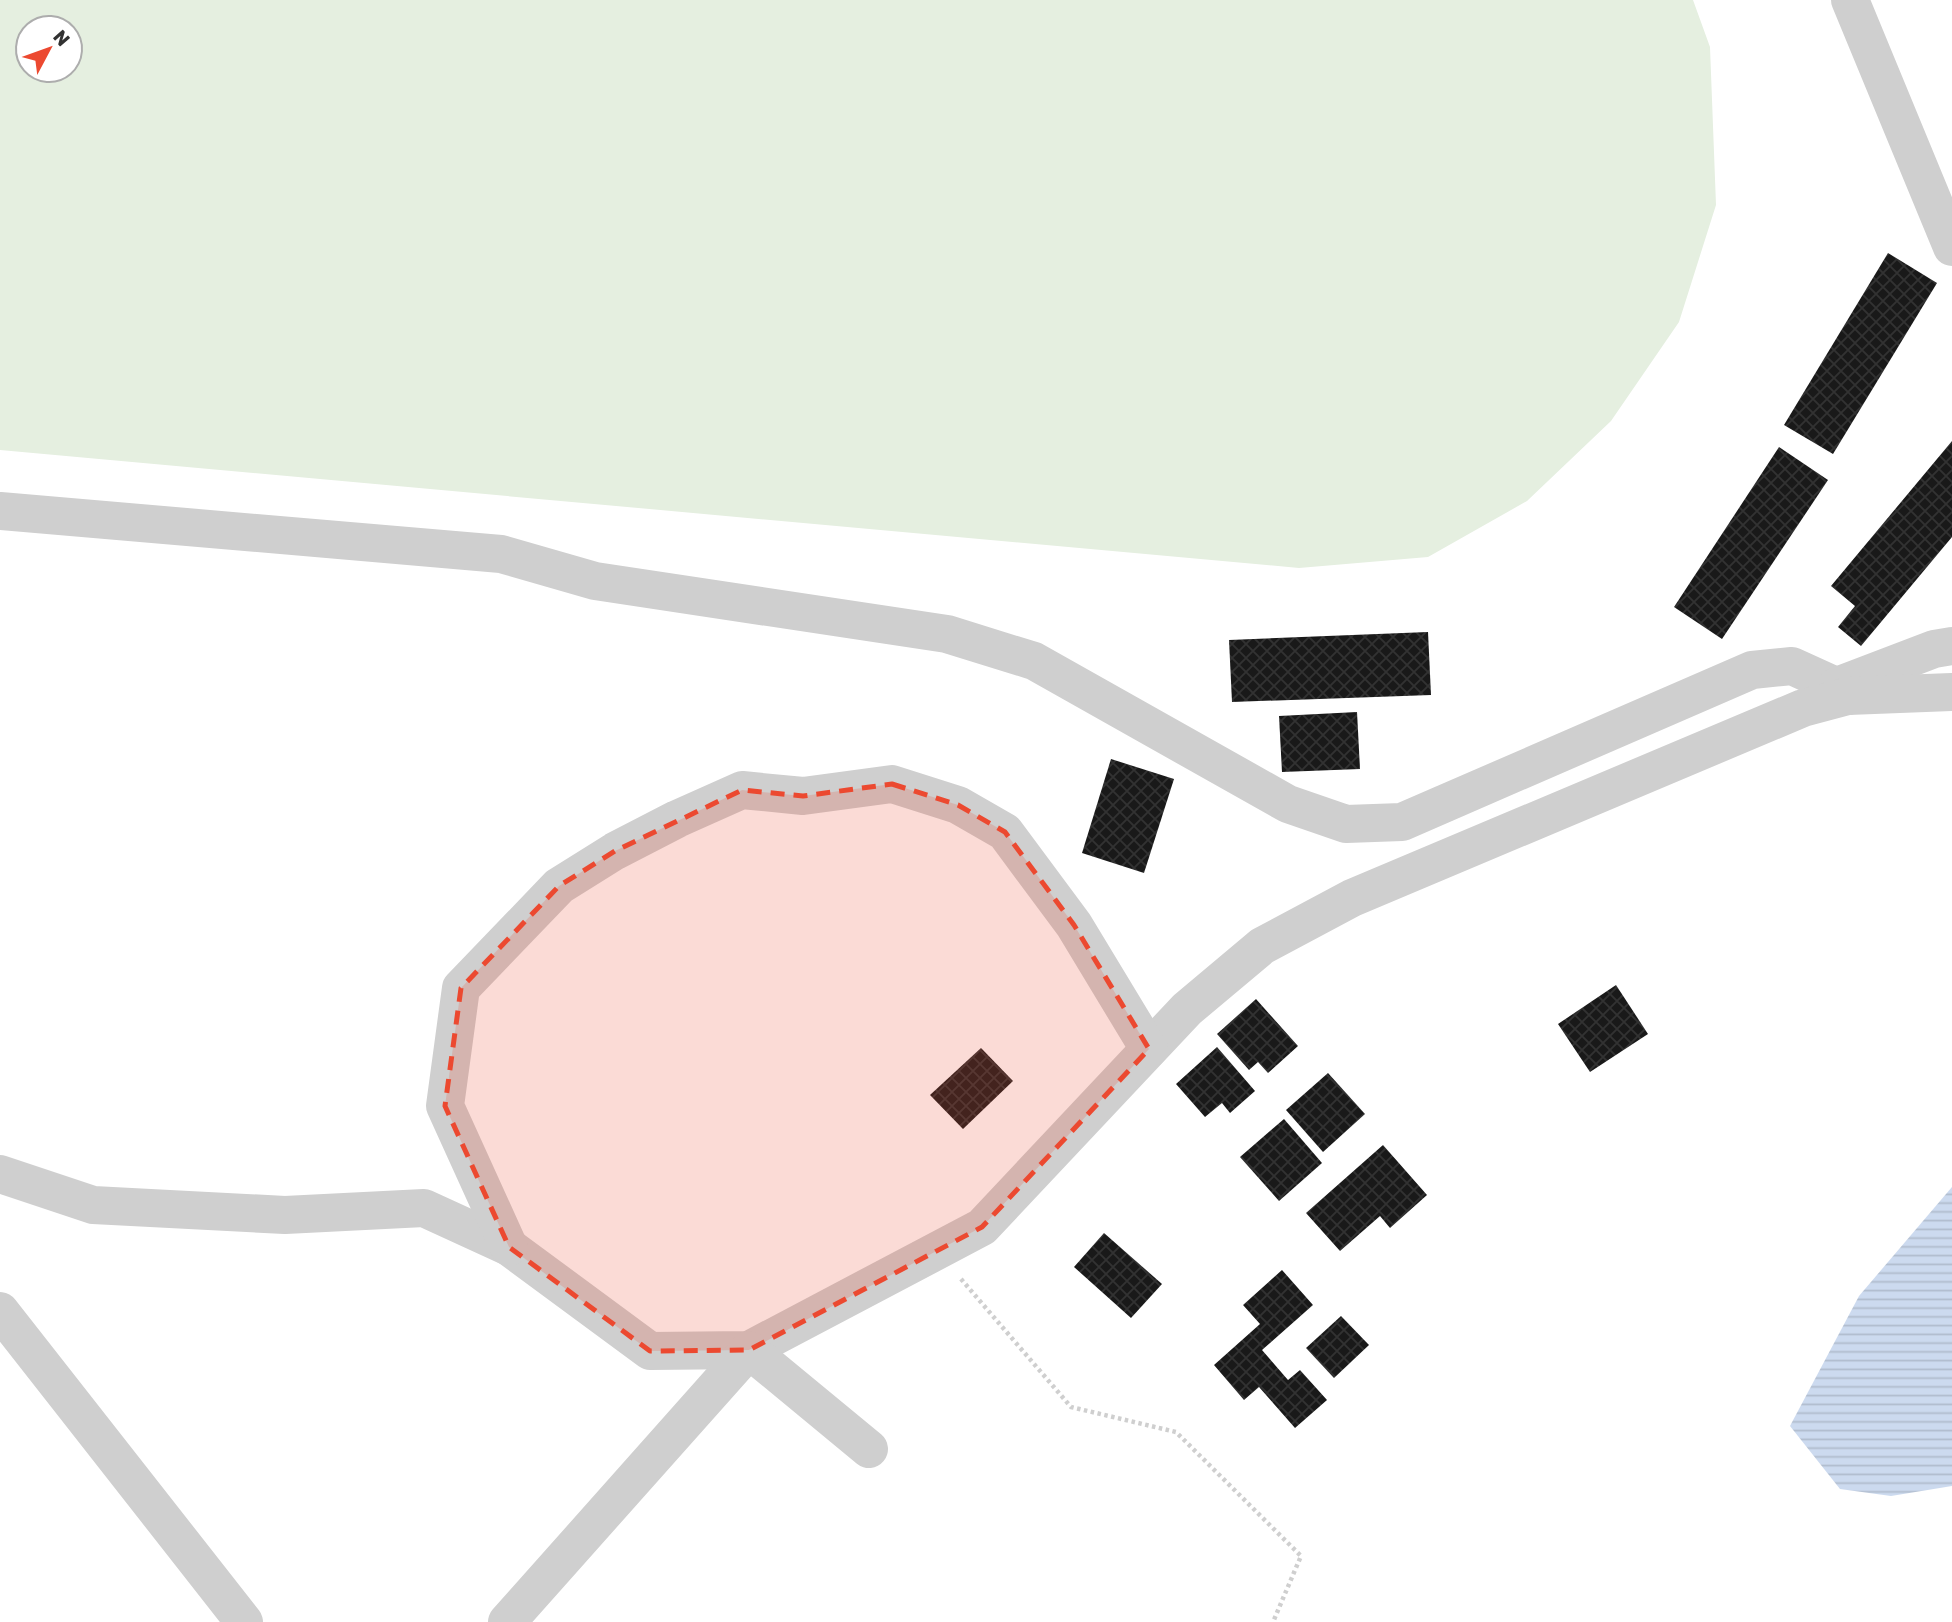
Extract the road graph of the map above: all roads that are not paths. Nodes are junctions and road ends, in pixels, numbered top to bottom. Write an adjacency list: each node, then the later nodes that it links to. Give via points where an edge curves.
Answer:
1 (1850, 0): 2 (street)
2 (1952, 247)
3 (0, 510): 5 (street, via 501,554 595,581 947,634 1034,661 1288,804 1346,824 1402,822 1752,670 1792,666)
4 (1952, 646): 5 (street, via 1934,649)
5 (1842, 691): 6 (street); 7 (street, via 1352,898 1262,946 1187,1009)
6 (1952, 692)
7 (1149, 1049): 9 (street, via 1073,926 1005,832 958,805 892,784 803,796 742,790 625,846 559,886 461,988 446,1106); 11 (street, via 982,1227)
8 (0, 1174): 9 (street, via 93,1205 285,1215 424,1208)
9 (509, 1247): 11 (street, via 650,1351)
10 (0, 1311): 13 (street)
11 (749, 1350): 12 (street); 14 (street)
12 (869, 1449)
13 (244, 1622)
14 (507, 1622)

